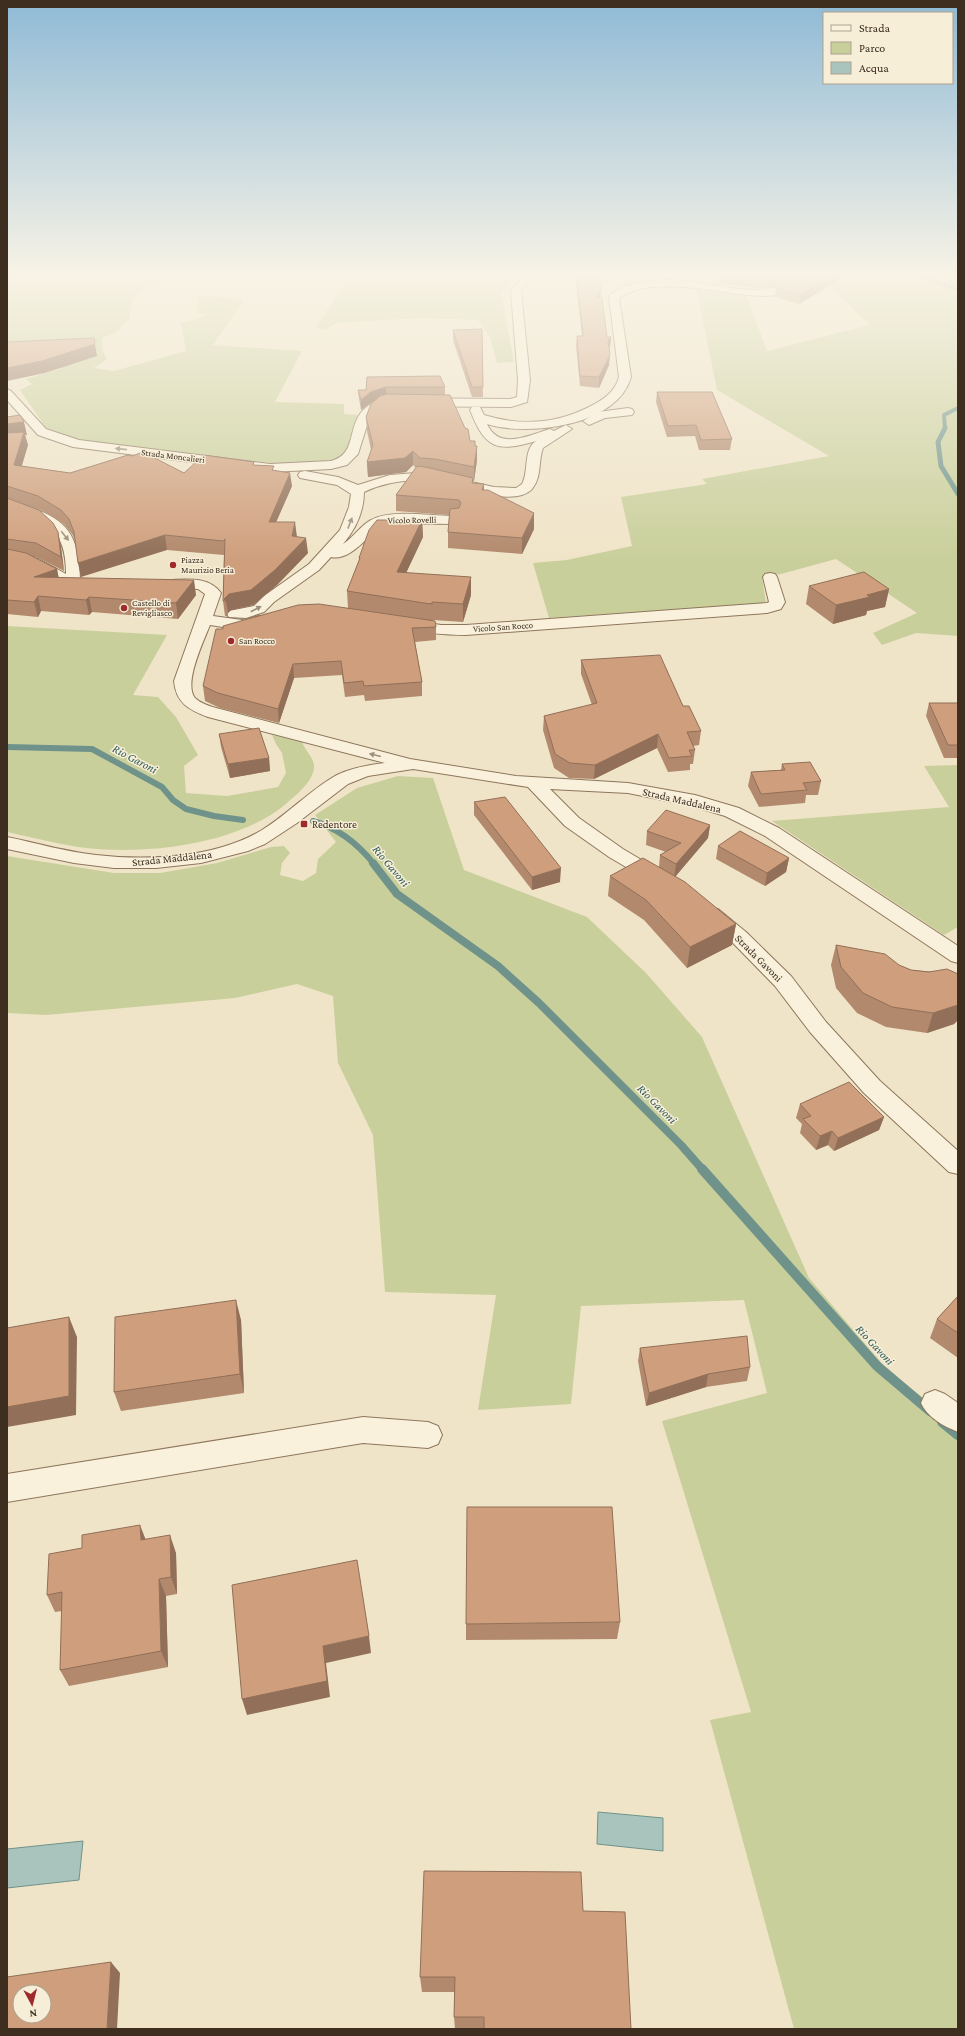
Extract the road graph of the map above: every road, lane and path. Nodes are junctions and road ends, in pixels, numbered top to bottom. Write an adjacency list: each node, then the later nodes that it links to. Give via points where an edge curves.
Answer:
1 (523, 370): 4 (street, Strada Moncalieri, via 523,399 511,403)
2 (624, 370): 6 (street, via 625,377 621,390 591,411 573,419 557,424 525,426)
3 (7, 393): 8 (street, Strada Moncalieri, one-way to 3, via 77,444 37,436)
4 (476, 403): 6 (street); 8 (street, Strada Moncalieri, via 386,402 374,406 365,413 352,454 342,462 318,467)
5 (628, 412): 7 (street, via 602,415)
6 (479, 417): 7 (street, via 489,436 499,442 521,441)
7 (566, 429): 9 (street, via 537,446 529,484 519,492 503,492 440,478 416,477 388,479)
8 (270, 468): 9 (street, via 350,485)
9 (357, 491): 13 (street, one-way to 9, via 347,531 356,507)
10 (7, 505): 16 (street, one-way to 16, via 45,518 63,532 69,540)
11 (452, 520): 13 (street, Vicolo Rovelli, via 385,519 374,524 355,543)
12 (7, 558): 16 (street, via 34,562)
13 (314, 567): 18 (street, one-way to 13, via 220,610 227,614 252,612)
14 (770, 577): 21 (street, Vicolo San Rocco, via 777,602 776,606 767,608 466,630 441,630)
15 (154, 584): 18 (street, via 199,586 211,590)
16 (77, 586): 17 (street)
17 (101, 587)
18 (211, 598): 20 (street, Strada Maddalena)
19 (273, 618): 20 (street, via 244,625)
20 (204, 619): 22 (street, Strada Maddalena, via 182,681 185,698 195,706 214,713)
21 (396, 622)
22 (307, 738): 23 (street, Strada Maddalena, one-way to 22); 24 (street, Strada Maddalena, via 344,756)
23 (413, 764): 24 (street, Strada Maddalena); 25 (street, Strada Maddalena)
24 (364, 771): 26 (street, Strada Maddalena, via 342,780 257,840 210,855 166,861 119,863 95,861)
25 (533, 782): 27 (street, via 572,822 616,853); 29 (street, Strada Maddalena, via 628,788 695,801 732,812 772,832)
26 (7, 843)
27 (679, 890)
28 (696, 902): 30 (street, Strada Gavoni, via 739,937 783,981 818,1027 872,1087)
29 (956, 952)
30 (958, 1165)
31 (935, 1403): 32 (street)
32 (958, 1419)
33 (428, 1435): 34 (street, via 363,1430)
34 (7, 1488)

